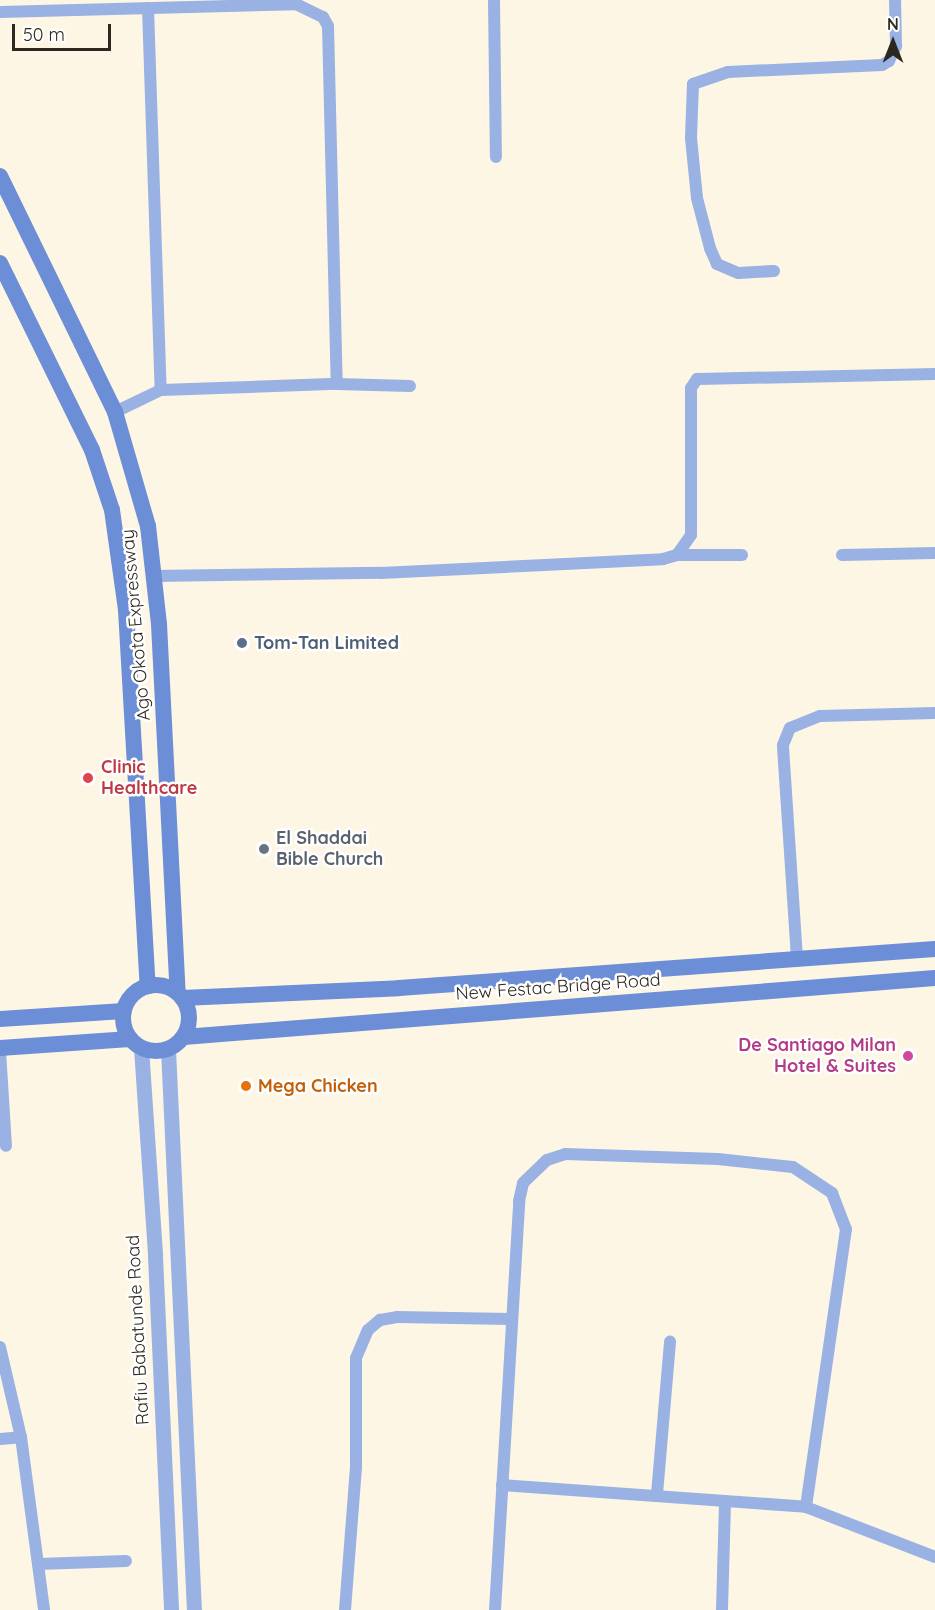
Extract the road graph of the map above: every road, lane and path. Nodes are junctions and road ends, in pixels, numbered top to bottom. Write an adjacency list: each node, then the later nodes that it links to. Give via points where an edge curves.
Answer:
1 (494, 0): 5 (street)
2 (895, 0): 8 (street, via 896,46 889,61 882,65 728,72 693,84 697,198 710,248 717,264 738,273)
3 (148, 8): 4 (street); 10 (street, via 296,4 316,11 328,26); 12 (street)
4 (0, 12)
5 (496, 157)
6 (0, 176): 13 (main road, Ago Okota Expressway)
7 (0, 263): 25 (main road, Ago Okota Expressway, via 92,450 112,510 126,610)
8 (774, 271)
9 (935, 374): 15 (street, via 697,379 692,388 691,535)
10 (337, 384): 11 (street); 12 (street)
11 (410, 386)
12 (161, 390): 13 (street)
13 (115, 412): 18 (main road, Ago Okota Expressway, via 146,517)
14 (935, 553): 17 (street)
15 (677, 555): 16 (street); 18 (street, via 663,559 381,573)
16 (742, 555)
17 (842, 555)
18 (153, 576): 26 (main road, Ago Okota Expressway)
19 (935, 713): 22 (street, via 820,716 790,728 783,745)
20 (935, 950): 21 (main road)
21 (873, 954): 22 (main road); 24 (main road)
22 (797, 958): 26 (main road, via 399,988)
23 (935, 978): 24 (main road, New Festac Bridge Road)
24 (873, 982): 29 (main road, New Festac Bridge Road)
25 (148, 986): 26 (main road, via 158,985); 27 (main road, via 129,1000)
26 (180, 995): 29 (main road, via 189,1024)
27 (124, 1011): 28 (main road); 30 (main road, via 124,1025)
28 (0, 1019)
29 (183, 1037): 31 (main road)
30 (135, 1043): 31 (main road); 32 (main road); 47 (street, Rafiu Babatunde Road, via 155,1256)
31 (168, 1049): 48 (street)
32 (0, 1050): 33 (street)
33 (6, 1146)
34 (510, 1319): 39 (street); 42 (street, via 523,1183 547,1160 565,1154 718,1159 793,1167 813,1177 832,1192 846,1229); 49 (street, via 397,1317 380,1320 368,1330 356,1358 356,1466)
35 (670, 1342): 40 (street)
36 (0, 1347): 37 (street)
37 (21, 1437): 38 (street); 45 (street)
38 (0, 1439)
39 (502, 1485): 40 (street); 50 (street)
40 (657, 1494): 41 (street)
41 (725, 1501): 42 (street); 51 (street)
42 (806, 1508): 43 (street)
43 (935, 1557)
44 (126, 1561): 45 (street)
45 (38, 1564): 46 (street)
46 (44, 1610)
47 (171, 1610)
48 (194, 1610)
49 (345, 1610)
50 (495, 1610)
51 (722, 1610)

